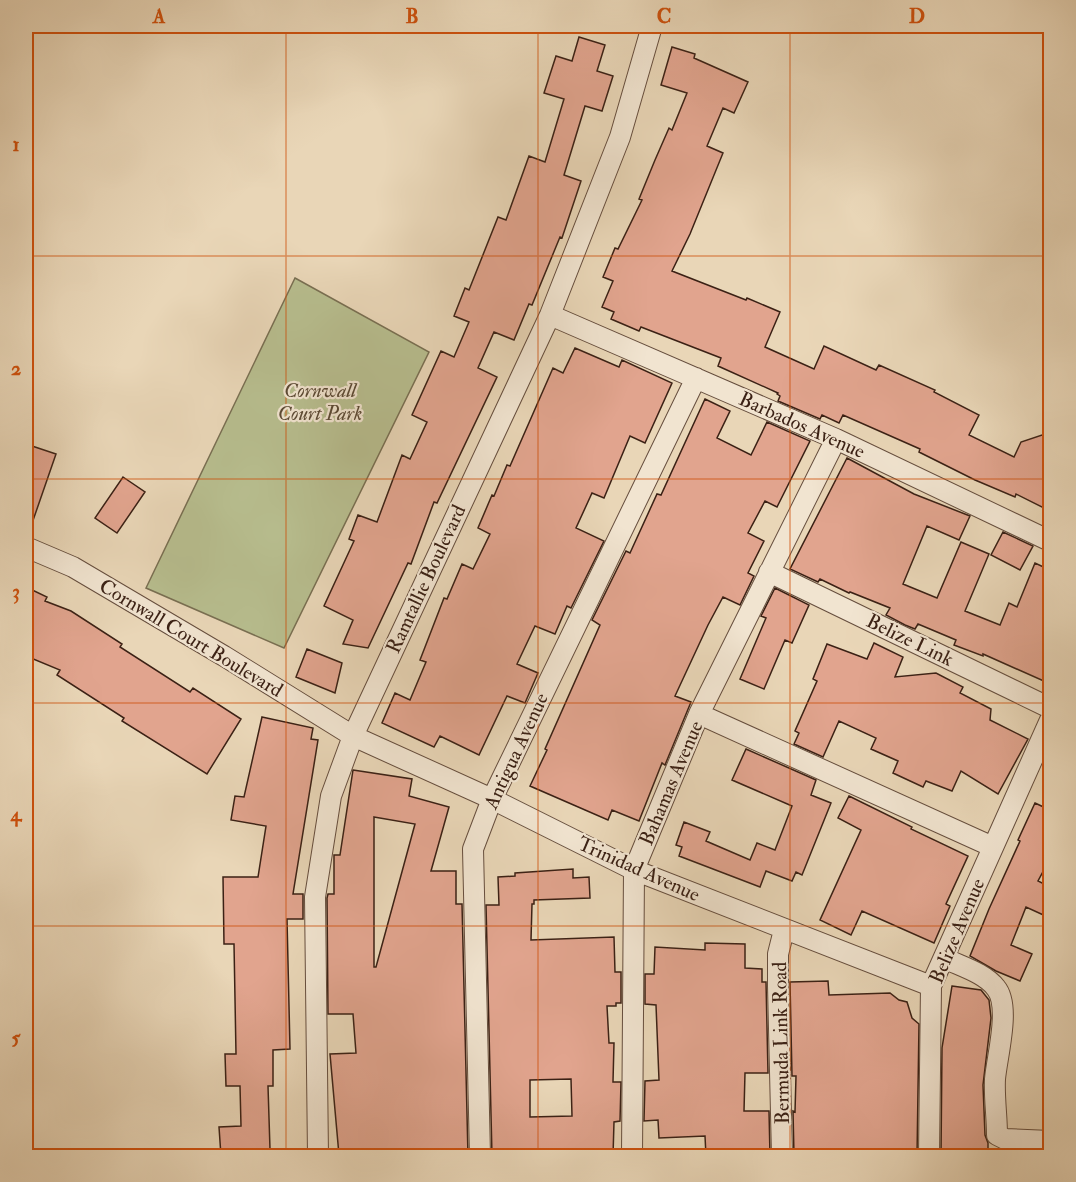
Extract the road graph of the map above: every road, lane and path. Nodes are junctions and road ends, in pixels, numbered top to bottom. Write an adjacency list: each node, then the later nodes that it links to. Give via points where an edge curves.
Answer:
1 (651, 26): 2 (street, Ramtallie Boulevard, via 620,137)
2 (550, 315): 3 (street, Barbados Avenue); 11 (street, Ramtallie Boulevard)
3 (696, 378): 4 (street, Barbados Avenue); 12 (street, Antigua Avenue)
4 (836, 439): 5 (street, Barbados Avenue); 7 (street, Bahamas Avenue)
5 (1050, 541)
6 (26, 547): 11 (street, Cornwall Court Boulevard, via 73,567)
7 (769, 572): 8 (street, Belize Link); 9 (street, Bahamas Avenue)
8 (1050, 708)
9 (699, 714): 13 (street); 14 (street, Bahamas Avenue)
10 (1050, 720): 13 (street, Belize Avenue)
11 (353, 736): 12 (street, Trinidad Avenue); 19 (street, Ramtallie Boulevard, via 331,796 315,897)
12 (492, 799): 14 (street, Trinidad Avenue); 20 (street, Antigua Avenue, via 473,849)
13 (993, 847): 16 (street, Belize Avenue)
14 (634, 870): 15 (street, Trinidad Avenue); 21 (street, Bahamas Avenue)
15 (784, 930): 17 (street, Trinidad Avenue); 22 (street, Bermuda Link Road, via 778,954)
16 (944, 958): 17 (street, Belize Avenue); 18 (street, via 988,980 1002,1000 995,1081 997,1135 1005,1139)
17 (931, 986): 23 (street, Belize Avenue)
18 (1050, 1141)
19 (318, 1156)
20 (480, 1156)
21 (632, 1156)
22 (783, 1156)
23 (929, 1156)

